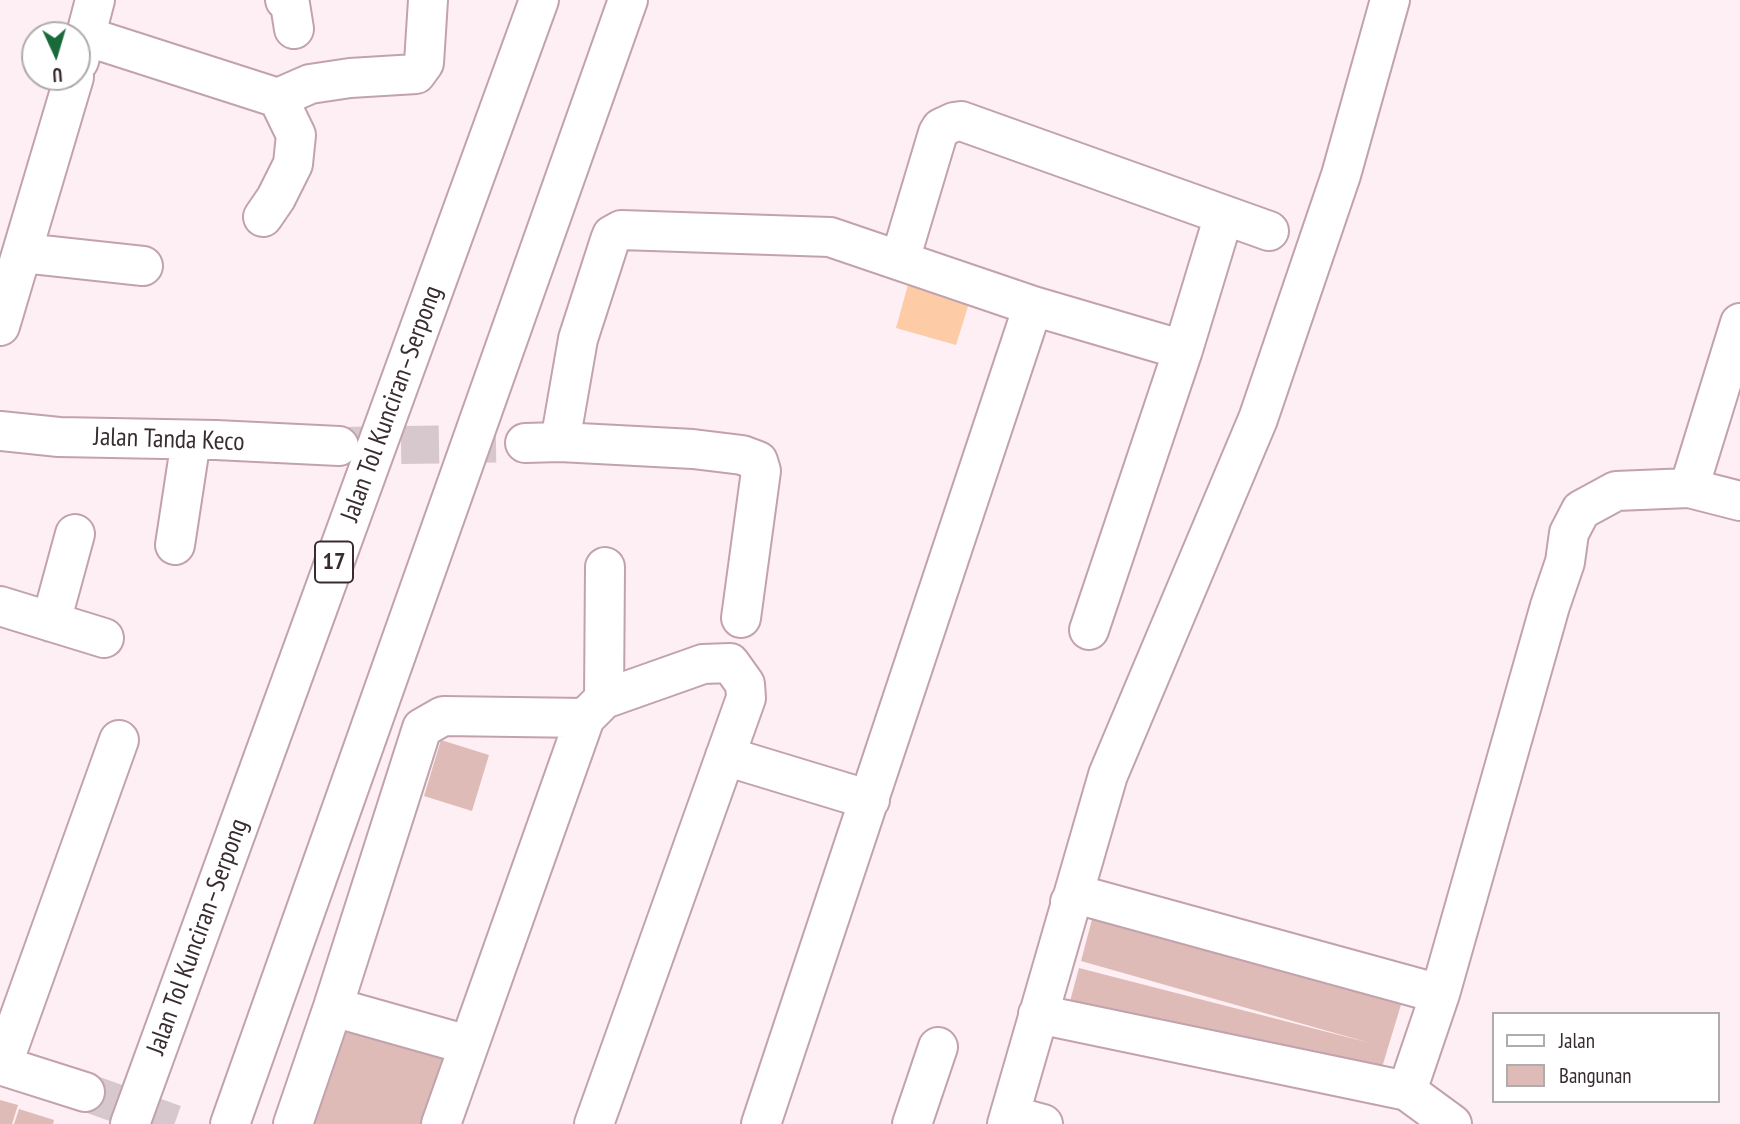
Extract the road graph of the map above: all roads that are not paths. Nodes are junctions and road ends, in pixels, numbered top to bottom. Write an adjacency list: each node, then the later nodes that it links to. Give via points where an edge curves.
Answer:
1 (428, 0): 7 (main road, via 424,63 416,75 310,83)
2 (539, 0): 45 (main road, Jalan Tol Kunciran–Serpong / 17)
3 (628, 0): 46 (main road)
4 (1390, 0): 35 (main road, via 1341,175 1258,419 1108,775)
5 (91, 36): 7 (main road)
6 (70, 91): 11 (main road)
7 (278, 98): 9 (main road, via 296,135 293,164)
8 (1224, 215): 10 (main road); 12 (main road, via 961,121 938,133); 17 (main road)
9 (262, 216)
10 (1269, 230)
11 (23, 253): 13 (main road); 16 (main road)
12 (900, 260): 14 (main road); 27 (main road, via 830,237 621,230 610,240 543,442 693,449 758,461 761,471)
13 (143, 266)
14 (1033, 306): 17 (main road); 34 (main road)
15 (1740, 323): 21 (main road)
16 (0, 326)
17 (1183, 349): 29 (main road)
18 (0, 431): 19 (main road, Jalan Tanda Keco)
19 (191, 440): 20 (main road, Jalan Tanda Keco); 24 (main road)
20 (339, 446)
21 (1689, 488): 22 (main road); 36 (main road, via 1616,491 1581,510 1569,533 1565,562)
22 (1740, 501)
23 (75, 534): 28 (main road)
24 (175, 545)
25 (605, 567): 31 (main road)
26 (0, 606): 28 (main road)
27 (741, 618)
28 (51, 622): 30 (main road)
29 (1089, 630)
30 (104, 638)
31 (594, 709): 33 (main road, via 703,664 730,663 745,684 746,698); 37 (main road, via 443,716 422,728); 39 (main road)
32 (119, 740): 41 (main road)
33 (725, 756): 34 (main road); 49 (main road)
34 (870, 800): 50 (main road)
35 (1070, 902): 36 (main road, via 1083,896); 38 (main road)
36 (1440, 994): 42 (main road)
37 (334, 1007): 39 (main road); 47 (main road)
38 (1038, 1014): 42 (main road); 44 (main road)
39 (468, 1045): 48 (main road)
40 (938, 1047): 51 (main road)
41 (1, 1066): 43 (main road)
42 (1407, 1091): 52 (main road)
43 (85, 1092)
44 (1020, 1121)
45 (130, 1124)
46 (230, 1124)
47 (293, 1124)
48 (441, 1124)
49 (594, 1124)
50 (761, 1124)
51 (912, 1124)
52 (1452, 1124)

